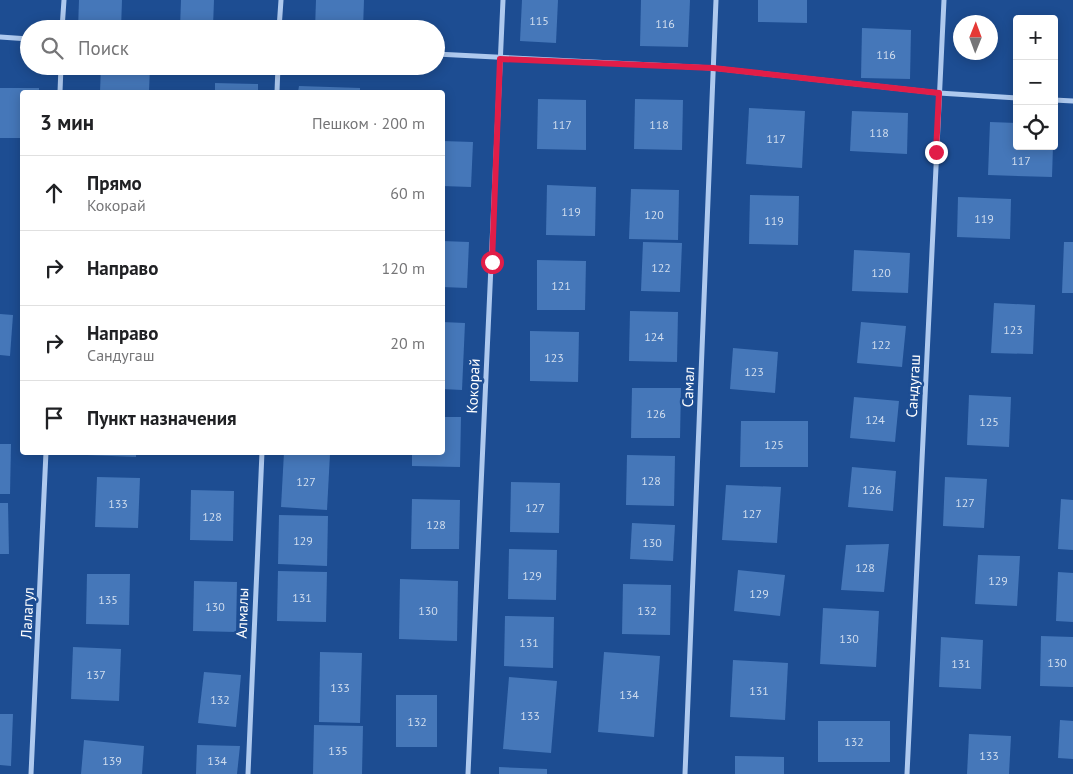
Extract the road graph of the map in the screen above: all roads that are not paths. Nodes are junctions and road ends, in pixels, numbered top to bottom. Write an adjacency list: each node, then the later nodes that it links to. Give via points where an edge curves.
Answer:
1 (64, 0): 6 (street)
2 (280, 0): 7 (street)
3 (503, 0): 11 (street, Кокорай)
4 (716, 0): 12 (street, Самал)
5 (944, 0): 17 (street, Сандугаш)
6 (63, 20)
7 (279, 20)
8 (0, 37): 9 (street)
9 (20, 38)
10 (445, 55): 11 (street)
11 (500, 59): 12 (street); 25 (street, Кокорай)
12 (713, 68): 17 (street); 26 (street, Самал)
13 (61, 75): 15 (street)
14 (278, 75): 16 (street)
15 (60, 90)
16 (277, 90)
17 (939, 93): 18 (street); 27 (street, Сандугаш)
18 (1013, 98)
19 (1058, 100): 20 (street)
20 (1073, 101)
21 (46, 455): 23 (street, Лалагул)
22 (262, 455): 24 (street, Алмалы)
23 (31, 774)
24 (248, 774)
25 (468, 774)
26 (685, 774)
27 (907, 774)

